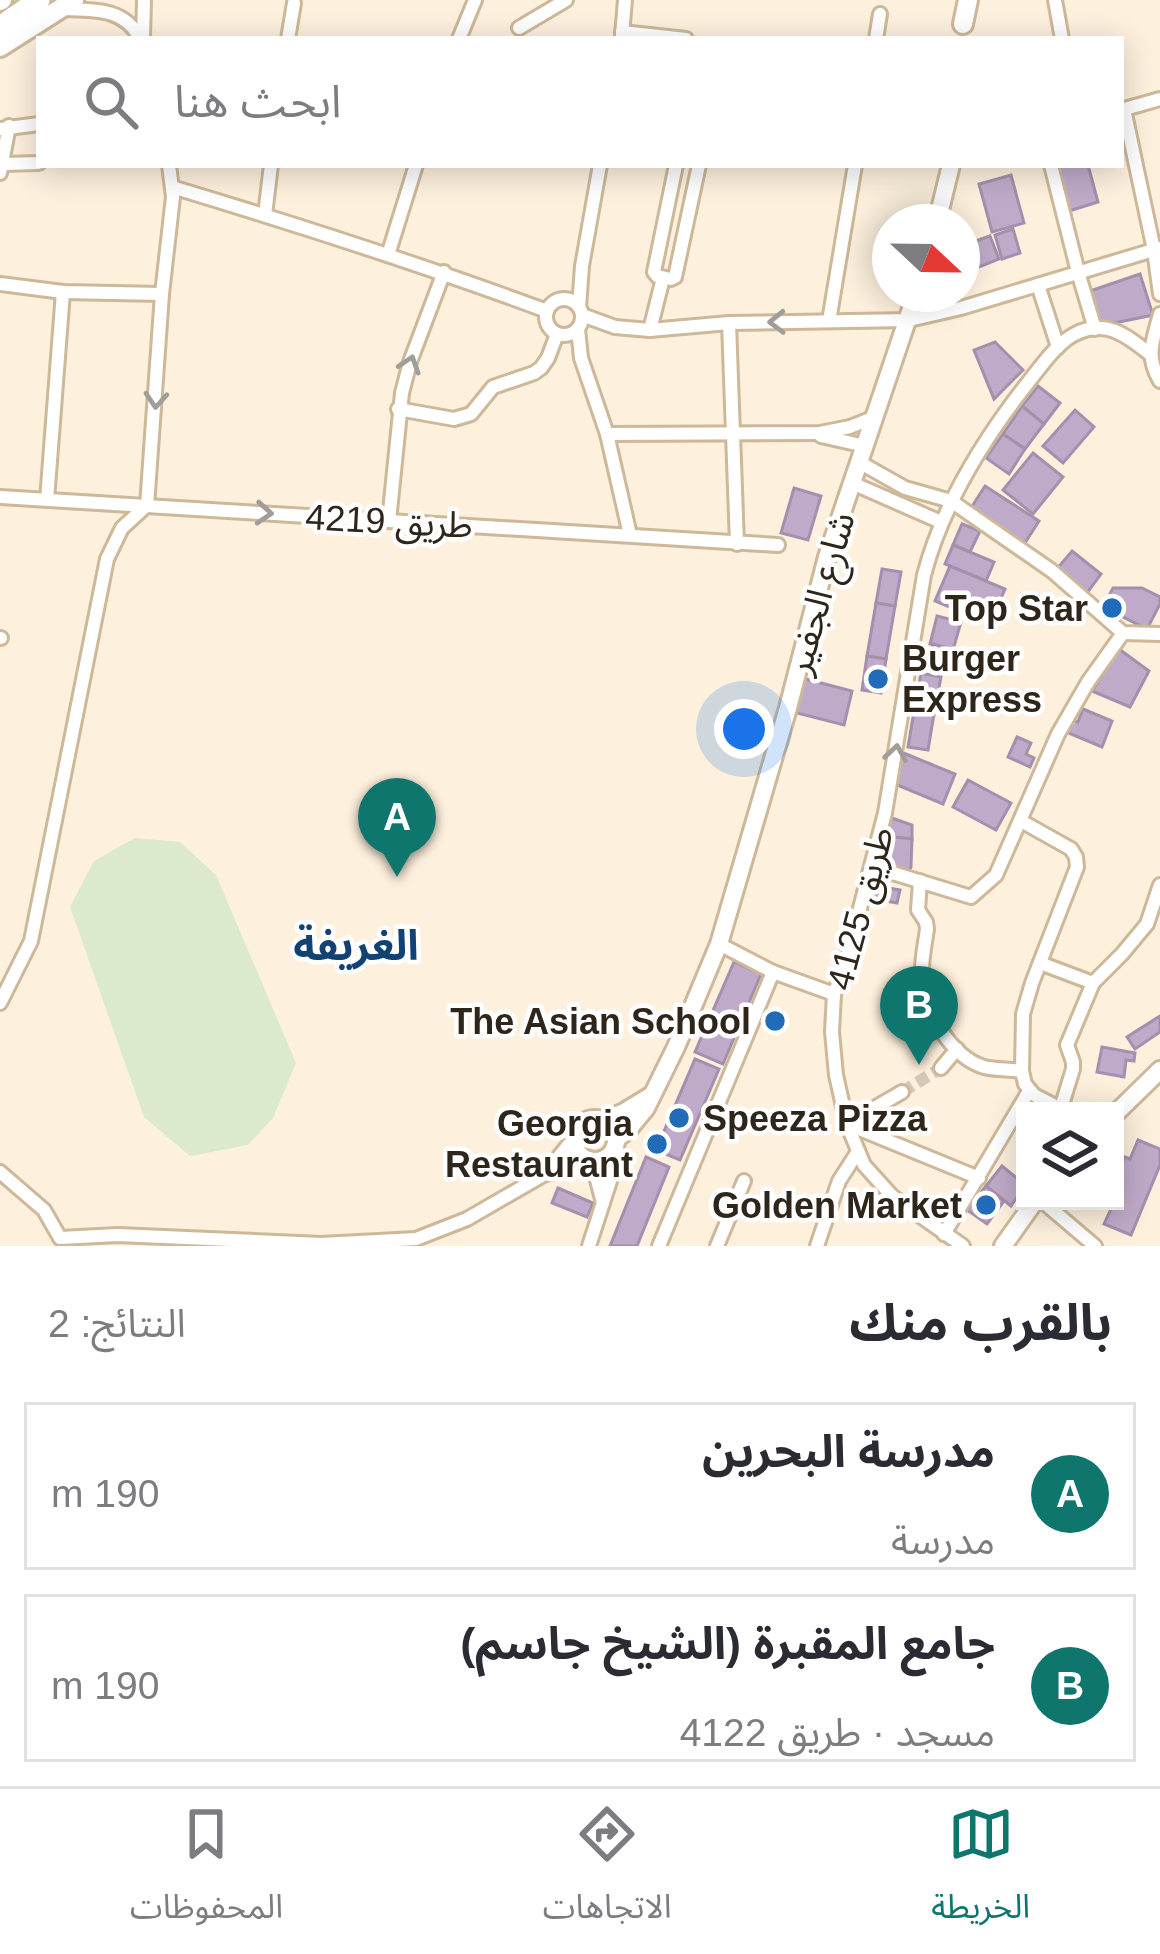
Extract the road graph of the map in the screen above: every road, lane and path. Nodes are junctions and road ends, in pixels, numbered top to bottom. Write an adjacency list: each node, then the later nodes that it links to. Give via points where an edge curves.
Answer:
1 (144, 0): 14 (street)
2 (476, 0): 16 (street)
3 (566, 0): 11 (street)
4 (625, 0): 17 (street)
5 (964, 0): 12 (main road)
6 (1055, 0): 19 (street)
7 (58, 3): 10 (highway); 13 (street, via 114,14); 20 (main road)
8 (294, 3): 15 (street)
9 (880, 14): 18 (street)
10 (0, 27)
11 (519, 28)
12 (963, 32)
13 (139, 36)
14 (141, 36)
15 (288, 36)
16 (460, 36)
17 (621, 36)
18 (876, 36)
19 (1061, 36)
20 (0, 47)
21 (1160, 99): 22 (street)
22 (1124, 109)
23 (1124, 118): 40 (street)
24 (36, 124): 25 (street)
25 (5, 127): 36 (street)
26 (36, 163): 36 (street)
27 (169, 168): 37 (street)
28 (272, 168): 39 (street)
29 (415, 168): 41 (street)
30 (599, 168): 42 (street)
31 (675, 168): 45 (street, via 654,272)
32 (699, 168): 45 (street, via 675,277)
33 (854, 168): 56 (street)
34 (950, 168): 38 (street)
35 (1052, 168): 44 (street)
36 (1, 169)
37 (172, 187): 39 (street); 49 (street)
38 (941, 204)
39 (265, 214): 41 (street)
40 (1157, 249): 44 (street); 50 (street)
41 (388, 255): 43 (street)
42 (582, 266): 51 (street); 55 (street)
43 (444, 272): 52 (street); 66 (street, one-way to 43)
44 (1078, 272): 47 (street); 59 (street)
45 (663, 278): 60 (street)
46 (0, 284): 48 (street)
47 (1038, 285): 57 (street); 62 (street)
48 (63, 292): 49 (street); 75 (street)
49 (162, 294): 77 (street, one-way to 77)
50 (1160, 294)
51 (561, 299): 52 (street); 55 (street, via 571,300)
52 (547, 311): 61 (street)
53 (911, 312): 57 (street, شارع الجفير)
54 (1160, 314): 63 (street)
55 (580, 317): 60 (street); 61 (street, via 571,334); 64 (street)
56 (829, 320): 57 (street); 58 (street, one-way to 58)
57 (909, 320): 67 (street, شارع الجفير)
58 (729, 323): 60 (street); 68 (street)
59 (1095, 329): 62 (street); 63 (street, via 1119,330)
60 (650, 330)
61 (559, 335): 64 (street); 66 (street, via 541,368 493,387 471,414 454,419)
62 (1058, 347): 76 (street, طريق 4125, via 1001,417)
63 (1150, 354): 65 (street)
64 (581, 358): 69 (street)
65 (1160, 381)
66 (398, 409): 78 (street)
67 (874, 417): 70 (street); 71 (street, شارع الجفير)
68 (732, 432): 69 (street); 70 (street); 81 (street)
69 (607, 434): 80 (street)
70 (802, 434): 71 (street)
71 (862, 454): 72 (street, شارع الجفير); 73 (street)
72 (852, 483): 73 (street); 91 (street, شارع الجفير)
73 (901, 494): 76 (street); 79 (street)
74 (0, 497): 75 (street, طريق 4219)
75 (47, 500): 77 (street, طريق 4219)
76 (951, 501): 79 (street, طريق 4125); 83 (street)
77 (147, 506): 78 (street, طريق 4219, one-way to 78); 95 (street, via 122,528 106,559 31,940)
78 (389, 521): 80 (street, طريق 4219)
79 (941, 522): 86 (street, طريق 4125, one-way to 79)
80 (630, 535): 81 (street, طريق 4219)
81 (737, 544): 82 (street, طريق 4219)
82 (778, 545)
83 (1123, 633): 84 (street); 85 (street, via 1058,734)
84 (1160, 634)
85 (1022, 821): 87 (street, via 996,875 971,897); 92 (street, via 1076,857)
86 (873, 867): 87 (street); 96 (street, طريق 4125)
87 (920, 881): 98 (street, via 918,910 927,929 922,978 928,1005)
88 (1160, 885): 89 (street)
89 (1147, 924): 90 (street); 94 (street)
90 (1160, 934)
91 (719, 944): 93 (street); 104 (street, شارع الجفير)
92 (1040, 964): 94 (street); 100 (street, via 1023,1014)
93 (773, 972): 96 (street); 123 (street)
94 (1093, 983): 106 (street, via 1067,1045 1073,1069)
95 (4, 987): 97 (street)
96 (834, 994): 109 (street, طريق 4125, via 836,1075)
97 (0, 1003)
98 (957, 1049): 99 (street); 100 (street, via 981,1066)
99 (941, 1068)
100 (1022, 1071): 103 (street)
101 (1156, 1079): 107 (street)
102 (902, 1091): 109 (street)
103 (1028, 1091): 105 (street); 116 (street)
104 (652, 1094): 108 (street); 111 (street, شارع الجفير)
105 (1049, 1102)
106 (1065, 1102)
107 (1124, 1106)
108 (603, 1121): 110 (street, via 584,1122); 111 (street)
109 (847, 1124): 112 (street, طريق 4125); 116 (street)
110 (574, 1138): 113 (street); 115 (street)
111 (614, 1145): 113 (street, via 602,1160); 118 (street, شارع الجفير)
112 (857, 1153): 121 (street, طريق 4125, via 892,1196); 125 (street, via 838,1181)
113 (589, 1160): 115 (street); 118 (street)
114 (0, 1172): 115 (street, via 44,1210 60,1238 321,1244 400,1242 449,1228)
115 (545, 1174)
116 (979, 1178): 121 (street)
117 (744, 1181): 124 (street)
118 (603, 1204): 122 (street, شارع الجفير)
119 (1031, 1210): 127 (street)
120 (1049, 1210): 128 (street)
121 (944, 1234): 126 (street, طريق 4125)
122 (589, 1246)
123 (659, 1246)
124 (717, 1246)
125 (817, 1246)
126 (963, 1246)
127 (1004, 1246)
128 (1095, 1246)

